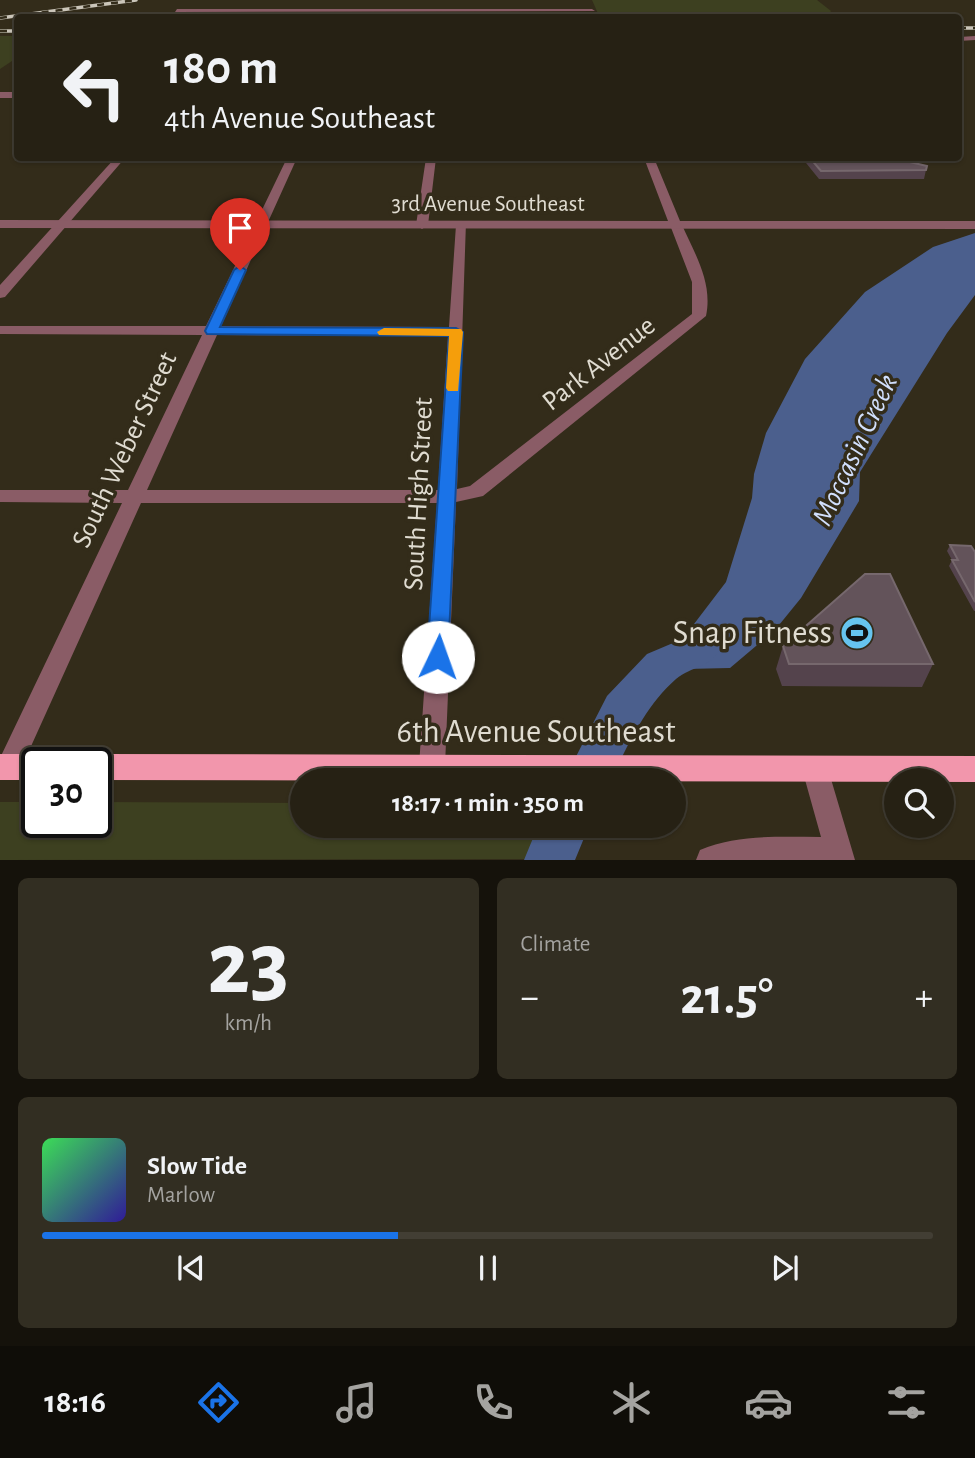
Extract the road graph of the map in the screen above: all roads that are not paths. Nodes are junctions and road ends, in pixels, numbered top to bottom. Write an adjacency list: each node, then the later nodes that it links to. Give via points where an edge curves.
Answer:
1 (588, 0): 3 (street)
2 (177, 11): 3 (street)
3 (593, 14)
4 (117, 161): 9 (street)
5 (291, 161): 10 (street, South Weber Street)
6 (431, 161): 11 (street)
7 (650, 161): 13 (street, Park Avenue)
8 (0, 224): 9 (street, 3rd Avenue Southeast)
9 (60, 225): 10 (street, 3rd Avenue Southeast); 15 (street)
10 (260, 225): 11 (street, 3rd Avenue Southeast); 17 (street, South Weber Street)
11 (422, 225): 12 (street, 3rd Avenue Southeast)
12 (463, 225): 13 (street, 3rd Avenue Southeast); 18 (street, South High Street)
13 (676, 225): 14 (street, 3rd Avenue Southeast); 21 (street, Park Avenue, via 701,290 704,305 699,316 491,481 476,491)
14 (974, 225)
15 (0, 294)
16 (0, 330): 17 (street)
17 (211, 331): 18 (street); 20 (street, South Weber Street)
18 (456, 332): 21 (street, South High Street)
19 (0, 496): 20 (street, Park Avenue)
20 (133, 497): 21 (street, Park Avenue); 23 (street, South Weber Street)
21 (447, 497): 22 (street, South High Street)
22 (432, 766): 24 (highway, 6th Avenue Southeast); 25 (highway, 6th Avenue Southeast)
23 (15, 767)
24 (112, 767)
25 (815, 769): 26 (highway, 6th Avenue Southeast); 27 (street)
26 (975, 769)
27 (840, 855): 28 (street, via 755,852)
28 (710, 859)

